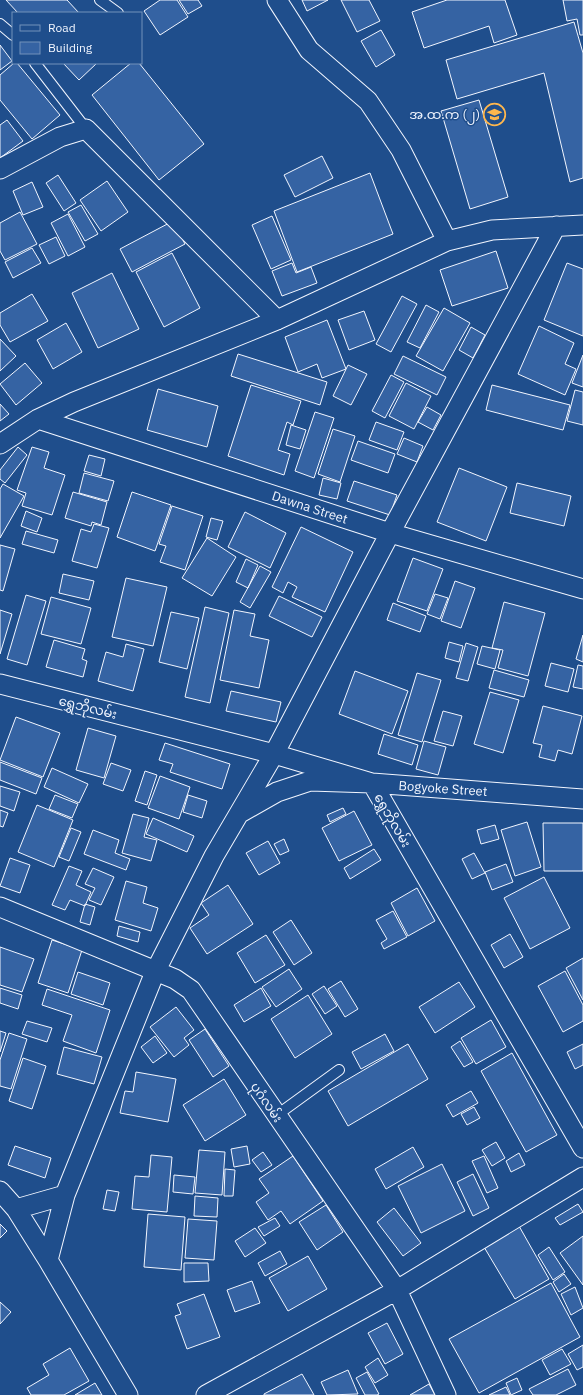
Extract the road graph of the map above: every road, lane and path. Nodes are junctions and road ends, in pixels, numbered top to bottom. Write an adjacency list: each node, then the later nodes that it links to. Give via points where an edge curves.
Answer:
1 (100, 0): 3 (lane)
2 (277, 0): 11 (street, via 309,50 368,101 401,150)
3 (117, 12)
4 (0, 24): 5 (lane)
5 (12, 35)
6 (35, 64): 7 (lane)
7 (86, 129): 8 (street, via 60,137); 12 (street)
8 (0, 170)
9 (583, 225): 10 (street)
10 (556, 226): 11 (street, via 492,230); 15 (street)
11 (447, 241): 12 (street)
12 (277, 320): 13 (street)
13 (38, 419): 14 (street); 15 (street, Dawna Street)
14 (0, 444)
15 (390, 533): 16 (street, Dawna Street); 18 (street)
16 (583, 589)
17 (0, 684): 18 (street, ရွှေဘိုလမ်း)
18 (274, 754): 19 (street, ရွှေဘိုလမ်း); 21 (street)
19 (372, 783): 20 (street, Bogyoke Street); 21 (street, Bogyoke Street, via 310,781 277,792); 26 (street, ရွှေဘိုလမ်း)
20 (583, 799)
21 (238, 814): 23 (street)
22 (0, 907): 23 (street, ပုဂံလမ်း)
23 (155, 972): 25 (street, ပုဂံလမ်း, via 174,979 191,990); 29 (street)
24 (339, 1070): 25 (lane)
25 (277, 1115): 32 (street, ပုဂံလမ်း)
26 (583, 1148)
27 (583, 1177): 32 (street)
28 (0, 1191): 30 (street)
29 (65, 1195): 30 (street); 31 (street)
30 (16, 1209): 31 (street)
31 (48, 1260): 33 (street)
32 (397, 1290): 34 (street); 35 (street, ပုဂံလမ်း)
33 (128, 1395)
34 (206, 1395)
35 (446, 1395)

